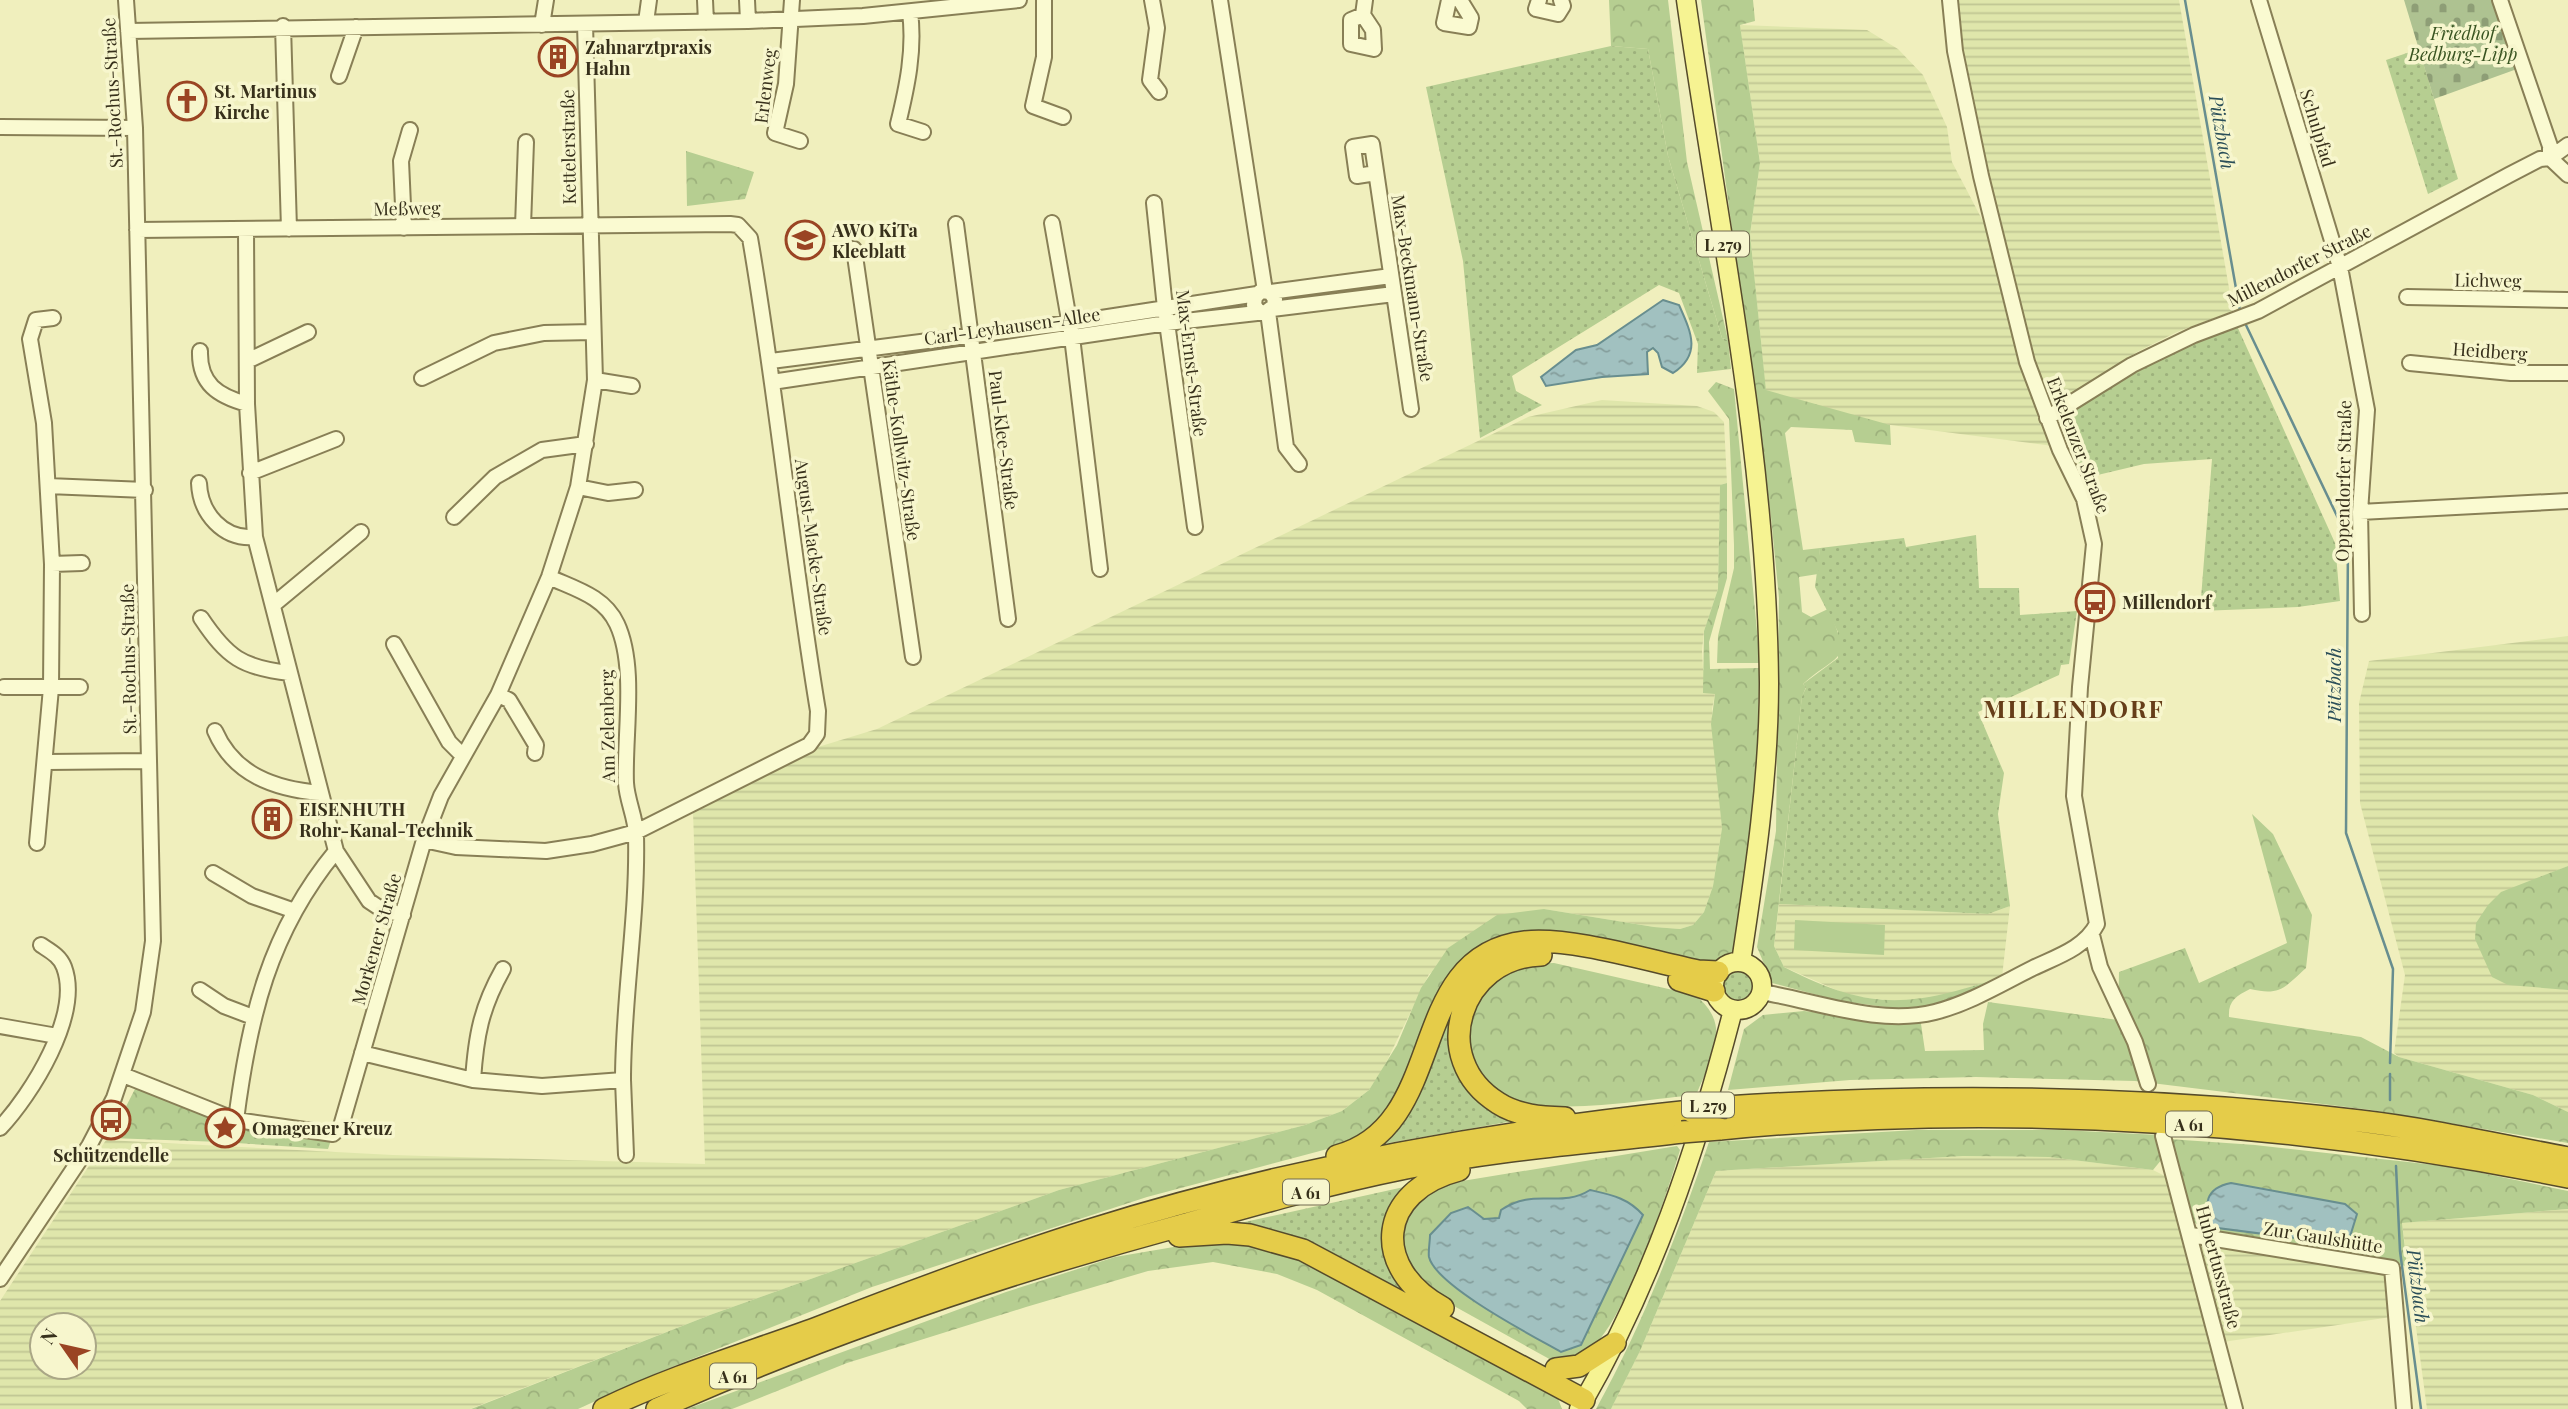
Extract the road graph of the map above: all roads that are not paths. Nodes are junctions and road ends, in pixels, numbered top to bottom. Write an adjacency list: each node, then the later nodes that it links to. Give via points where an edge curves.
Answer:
1 (126, 0): 30 (street, St.-Rochus-Straße)
2 (546, 0): 27 (street)
3 (649, 0): 24 (street)
4 (705, 0): 25 (street)
5 (747, 0): 23 (street)
6 (792, 0): 22 (street)
7 (1019, 0): 20 (street)
8 (1044, 0): 33 (street, via 1044,57 1032,106)
9 (1152, 0): 32 (street, via 1157,28 1150,80)
10 (1220, 0): 57 (street)
11 (1365, 0): 21 (street)
12 (1449, 0): 13 (street, via 1444,23 1469,27 1471,18)
13 (1460, 0)
14 (1539, 0): 15 (street, via 1536,9 1558,14)
15 (1561, 0)
16 (1686, 0): 129 (main road, L 279, via 1745,386 1766,583 1766,763)
17 (1950, 0): 83 (street, Erkelenzer Straße, via 1955,51 1980,176 2027,362)
18 (2259, 0): 55 (street, Schulpfad)
19 (2500, 0): 41 (street, via 2550,146)
20 (909, 12): 22 (street); 37 (street, via 913,34 898,124)
21 (1363, 15)
22 (790, 20): 23 (street); 38 (street, Erlenweg, via 786,84 775,133)
23 (748, 21): 25 (street)
24 (646, 22): 25 (street); 26 (street)
25 (705, 22)
26 (585, 24): 27 (street); 49 (street, Kettelerstraße)
27 (542, 25): 29 (street)
28 (283, 26): 29 (street); 30 (street); 51 (street)
29 (356, 27): 31 (street)
30 (128, 30): 35 (street, St.-Rochus-Straße)
31 (339, 76)
32 (1159, 92)
33 (1063, 117)
34 (0, 127): 35 (street)
35 (135, 128): 52 (street, St.-Rochus-Straße)
36 (410, 130): 50 (street, via 401,162)
37 (923, 132)
38 (800, 141)
39 (526, 142): 47 (street)
40 (2568, 145): 41 (street, Millendorfer Straße)
41 (2550, 158): 43 (street); 55 (street, Millendorfer Straße, via 2509,175)
42 (1376, 173): 56 (street, Max-Beckmann-Straße)
43 (2568, 175)
44 (1154, 203): 61 (street, Max-Ernst-Straße)
45 (1052, 223): 65 (street)
46 (956, 224): 68 (street, Paul-Klee-Straße)
47 (523, 226): 49 (street, Meßweg); 50 (street, Meßweg)
48 (678, 226): 49 (street, Meßweg); 73 (street, August-Macke-Straße, via 730,224 750,237)
49 (589, 227): 67 (street, Morkener Straße)
50 (404, 228): 51 (street, Meßweg)
51 (289, 229): 53 (street, Meßweg)
52 (137, 230): 53 (street, Meßweg); 91 (street, St.-Rochus-Straße)
53 (246, 230): 72 (street)
54 (854, 249): 69 (street, Käthe-Kollwitz-Straße)
55 (2340, 267): 83 (street, Millendorfer Straße, via 2132,365); 94 (street, Oppendorfer Straße, via 2367,411)
56 (1391, 276): 57 (street, Carl-Leyhausen-Allee); 58 (street, Max-Beckmann-Straße)
57 (1264, 292): 61 (street, Carl-Leyhausen-Allee); 62 (street, via 1275,299)
58 (1394, 294): 62 (street, Carl-Leyhausen-Allee); 82 (street, Max-Beckmann-Straße)
59 (2407, 297): 60 (street, Lichweg)
60 (2568, 300)
61 (1165, 308): 64 (street, Max-Ernst-Straße); 65 (street, Carl-Leyhausen-Allee)
62 (1266, 311): 64 (street, Carl-Leyhausen-Allee); 86 (street, via 1286,447)
63 (53, 318): 89 (street, via 36,320 30,339 44,424)
64 (1167, 323): 65 (street, Carl-Leyhausen-Allee); 96 (street, Max-Ernst-Straße)
65 (1070, 330): 68 (street, Carl-Leyhausen-Allee); 71 (street, Carl-Leyhausen-Allee); 101 (street)
66 (308, 332): 72 (street)
67 (593, 332): 77 (street, via 544,333 494,343); 78 (street, Morkener Straße)
68 (970, 335): 69 (street, Carl-Leyhausen-Allee); 71 (street, Paul-Klee-Straße)
69 (869, 348): 73 (street, Carl-Leyhausen-Allee); 75 (street, Käthe-Kollwitz-Straße)
70 (200, 351): 81 (street, via 203,377 223,398)
71 (973, 352): 75 (street, Carl-Leyhausen-Allee); 106 (street, Paul-Klee-Straße)
72 (247, 361): 81 (street)
73 (771, 361): 79 (street, August-Macke-Straße)
74 (2410, 363): 76 (street, Heidberg, via 2511,373)
75 (872, 366): 79 (street, Carl-Leyhausen-Allee); 108 (street, Käthe-Kollwitz-Straße)
76 (2568, 373)
77 (422, 378)
78 (595, 380): 80 (street); 85 (street, Morkener Straße)
79 (772, 382): 120 (street, August-Macke-Straße, via 818,711 817,734 809,745)
80 (632, 386)
81 (247, 404): 87 (street)
82 (1411, 409)
83 (2047, 418): 127 (street, Erkelenzer Straße, via 2084,499 2094,544 2074,796 2097,912)
84 (336, 439): 87 (street)
85 (586, 444): 90 (street, Morkener Straße); 95 (street, via 542,450 495,477)
86 (1299, 464)
87 (250, 473): 98 (street)
88 (199, 483): 98 (street, via 200,503 222,530)
89 (48, 486): 91 (street); 100 (street)
90 (578, 487): 92 (street, via 608,493); 102 (street, Morkener Straße)
91 (145, 490): 118 (street, St.-Rochus-Straße)
92 (635, 490)
93 (2568, 501): 94 (street)
94 (2360, 512): 104 (street, Oppendorfer Straße)
95 (454, 517)
96 (1195, 527)
97 (362, 532): 103 (street)
98 (255, 537): 103 (street)
99 (82, 563): 100 (street)
100 (52, 564): 112 (street)
101 (1100, 569)
102 (549, 578): 113 (street, Morkener Straße); 120 (street, Am Zelenberg, via 595,597 622,637 626,785)
103 (273, 605): 109 (street)
104 (2362, 614)
105 (201, 618): 109 (street, via 239,662)
106 (1008, 619)
107 (394, 644): 116 (street, via 449,742)
108 (913, 657)
109 (290, 673): 119 (street)
110 (4, 687): 112 (street)
111 (80, 687): 112 (street)
112 (51, 688): 117 (street)
113 (498, 695): 115 (street, via 509,700 536,745); 116 (street, Morkener Straße)
114 (215, 730): 119 (street, via 221,744 253,777 288,790)
115 (535, 752)
116 (462, 755): 121 (street, Morkener Straße)
117 (47, 761): 118 (street); 122 (street)
118 (149, 761): 139 (street, St.-Rochus-Straße, via 153,940 142,1012)
119 (320, 793): 123 (street)
120 (636, 832): 121 (street, August-Macke-Straße, via 546,850 456,847); 141 (street, Am Zelenberg)
121 (424, 840): 126 (street, Morkener Straße)
122 (37, 843)
123 (336, 851): 125 (street); 126 (street, via 369,901)
124 (213, 873): 125 (street, via 252,896)
125 (292, 910): 135 (street)
126 (403, 915): 138 (street, Morkener Straße)
127 (2092, 935): 133 (street, via 1984,992 1934,1012 1871,1013); 142 (street)
128 (41, 945): 137 (street, via 55,953 64,967 67,999)
129 (1741, 962): 131 (main road, via 1728,964); 133 (main road, via 1755,969)
130 (503, 969): 140 (street, via 485,1000)
131 (1716, 982): 134 (main road, via 1721,1003); 143 (highway, via 1696,984 1555,955 1530,955 1504,963 1475,987 1463,1011 1459,1039 1469,1074 1487,1095 1529,1115); 151 (highway, via 1698,971 1569,944 1528,942 1502,947 1478,960 1454,984 1408,1097 1382,1131 1345,1154)
132 (200, 990): 135 (street)
133 (1761, 992): 134 (main road, via 1747,1009)
134 (1733, 1010): 155 (main road, L 279, via 1678,1198)
135 (253, 1017): 144 (street)
136 (0, 1026): 137 (street)
137 (57, 1036): 145 (street, via 39,1076)
138 (362, 1053): 140 (street); 144 (street, Morkener Straße, via 341,1126 332,1134)
139 (123, 1075): 144 (street); 154 (street, St.-Rochus-Straße, via 89,1146)
140 (473, 1080): 141 (street, via 542,1086)
141 (623, 1080): 148 (street, Am Zelenberg)
142 (2148, 1084)
143 (1616, 1119): 149 (highway, A 61, bridge, via 1726,1107 2048,1098 2223,1107 2363,1121); 151 (highway, A 61, via 1402,1153)
144 (236, 1120)
145 (0, 1128)
146 (2163, 1136): 152 (street, Hubertusstraße)
147 (1514, 1152): 150 (highway, A 61, bridge, via 1805,1121 2123,1118 2305,1133); 153 (highway, A 61, via 1407,1168); 156 (highway, via 1446,1173 1418,1188 1395,1219 1394,1255 1403,1276 1430,1301)
148 (626, 1155)
149 (2568, 1158)
150 (2568, 1177)
151 (1261, 1183): 158 (highway, A 61, via 1091,1230 958,1274)
152 (2191, 1235): 160 (street, Hubertusstraße); 161 (street, Zur Gaulshütte, via 2392,1268)
153 (1102, 1247): 157 (highway, via 1125,1249 1205,1233 1250,1235 1286,1244 1348,1271); 159 (highway, A 61, via 810,1345)
154 (2, 1272)
155 (1615, 1343): 156 (highway, via 1579,1366); 157 (main road, L 279)
156 (1556, 1369): 157 (highway)
157 (1585, 1399)
158 (604, 1409)
159 (657, 1409)
160 (2235, 1409)
161 (2404, 1409)

